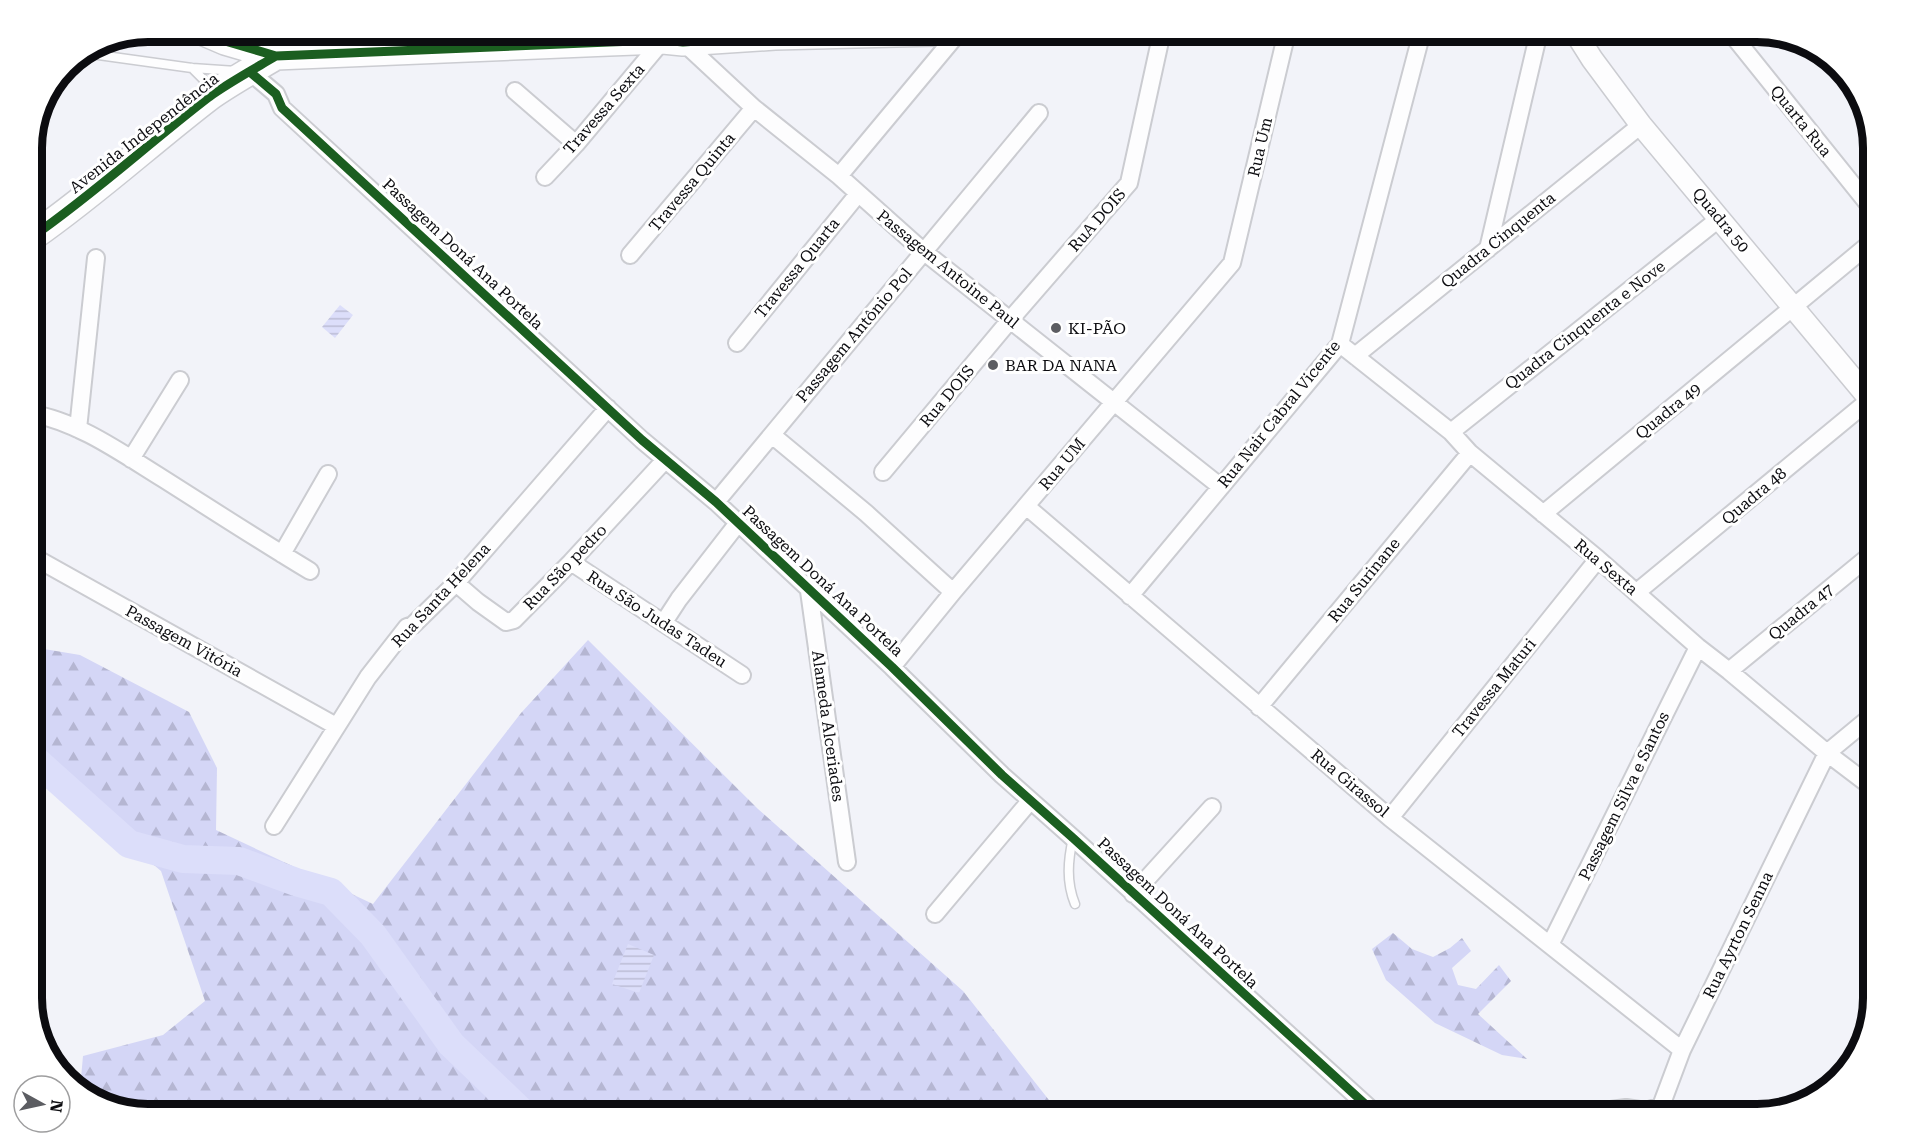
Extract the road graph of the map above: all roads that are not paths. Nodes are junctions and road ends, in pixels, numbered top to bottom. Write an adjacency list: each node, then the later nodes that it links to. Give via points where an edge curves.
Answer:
1 (228, 42): 13 (main road, Avenida Independência)
2 (647, 42): 13 (main road, Avenida Independência)
3 (672, 42): 21 (street, Travessa Sexta)
4 (674, 42): 18 (street, Passagem Antoine Paul)
5 (951, 42): 22 (street)
6 (1160, 42): 35 (street, RuA DOIS, via 1129,183)
7 (1285, 42): 33 (street, Rua Um)
8 (1419, 42): 37 (street, Rua Nair Cabral Vicente)
9 (1537, 42): 28 (street)
10 (1581, 42): 20 (street, Quadra 50)
11 (1738, 42): 25 (street, Quarta Rua)
12 (98, 55): 14 (lane)
13 (276, 56): 15 (main road, Avenida Independência)
14 (192, 68): 15 (lane); 17 (lane)
15 (250, 72): 17 (main road, Avenida Independência); 43 (street, Passagem Doná Ana Portela, via 276,94 282,108)
16 (514, 91): 21 (street)
17 (212, 95): 27 (main road, Avenida Independência)
18 (754, 108): 22 (street, Passagem Antoine Paul); 31 (street, Travessa Quinta)
19 (1039, 113): 30 (street, Passagem Antônio Pol)
20 (1641, 125): 26 (street, Quadra 50); 28 (street, Quadra Cinquenta)
21 (576, 144): 23 (street, Travessa Sexta)
22 (839, 176): 24 (street, Passagem Antoine Paul)
23 (545, 177)
24 (858, 194): 30 (street, Passagem Antoine Paul); 36 (street, Travessa Quarta)
25 (1863, 198)
26 (1720, 218): 34 (street, Quadra 50); 46 (street, Quadra Cinquenta e Nove)
27 (42, 230)
28 (1488, 249): 38 (street, Quadra Cinquenta)
29 (1863, 249): 34 (street, Quadra 49)
30 (923, 251): 35 (street, Passagem Antoine Paul); 47 (street, Passagem Antônio Pol)
31 (630, 255)
32 (96, 258): 45 (street)
33 (1232, 263): 41 (street, Rua UM)
34 (1794, 307): 40 (street, Quadra 50); 56 (street, Quadra 49)
35 (1010, 320): 41 (street, Passagem Antoine Paul); 51 (street, Rua DOIS)
36 (737, 342)
37 (1340, 344): 38 (street, Rua Sexta); 53 (street, Rua Nair Cabral Vicente)
38 (1355, 356): 46 (street, Rua Sexta)
39 (180, 380): 49 (street)
40 (1863, 389)
41 (1113, 402): 53 (street, Passagem Antoine Paul); 55 (street, Rua UM)
42 (1863, 407): 67 (street, Quadra 48)
43 (608, 408): 50 (street, Passagem Doná Ana Portela); 64 (street, Rua Santa Helena)
44 (42, 415): 45 (street)
45 (78, 429): 49 (street)
46 (1451, 432): 48 (street, Rua Sexta)
47 (772, 435): 54 (street, Passagem Antônio Pol); 66 (street)
48 (1470, 453): 56 (street, Rua Sexta); 74 (street, Rua Surinane)
49 (131, 459): 58 (street)
50 (665, 460): 54 (street, Passagem Doná Ana Portela); 62 (street, Rua São pedro)
51 (884, 472)
52 (328, 474): 58 (street)
53 (1221, 487): 68 (street, Rua Nair Cabral Vicente)
54 (716, 502): 57 (street, Passagem Doná Ana Portela)
55 (1026, 506): 66 (street, Rua UM); 68 (street, Rua Girassol)
56 (1543, 514): 59 (street, Rua Sexta)
57 (738, 523): 65 (street, Passagem Doná Ana Portela); 69 (street)
58 (282, 554): 63 (street)
59 (1599, 559): 67 (street, Rua Sexta); 81 (street, Travessa Maturi)
60 (1863, 561): 72 (street, Quadra 47)
61 (42, 562): 76 (street, Passagem Vitória)
62 (571, 562): 64 (street, Rua São pedro, via 510,622); 69 (street, Rua São Judas Tadeu)
63 (310, 571)
64 (456, 583): 76 (street, Rua Santa Helena, via 407,627)
65 (809, 591): 71 (street, Passagem Doná Ana Portela); 84 (street, Alameda Alceriades)
66 (953, 592): 71 (street, Rua UM)
67 (1637, 592): 70 (street, Rua Sexta)
68 (1130, 596): 74 (street, Rua Girassol)
69 (664, 622): 73 (street, Rua São Judas Tadeu)
70 (1698, 647): 72 (street, Rua Sexta); 88 (street, Passagem Silva e Santos)
71 (892, 667): 79 (street, Passagem Doná Ana Portela)
72 (1729, 671): 77 (street, Rua Sexta)
73 (742, 675)
74 (1259, 708): 81 (street, Rua Girassol)
75 (1863, 723): 77 (street)
76 (336, 726): 82 (street, Rua Santa Helena)
77 (1827, 753): 78 (street, Rua Sexta); 89 (street, Rua Ayrton Senna)
78 (1863, 780)
79 (1030, 801): 83 (street, Passagem Doná Ana Portela); 87 (street)
80 (1212, 807): 85 (street)
81 (1390, 818): 88 (street, Rua Girassol)
82 (274, 826)
83 (1073, 838): 85 (street, Passagem Doná Ana Portela); 86 (lane, via 1068,868)
84 (847, 861)
85 (1133, 894): 90 (street, Passagem Doná Ana Portela)
86 (1075, 904)
87 (935, 914)
88 (1550, 945): 89 (street, Rua Girassol)
89 (1682, 1050): 91 (street, Rua Ayrton Senna)
90 (1365, 1104)
91 (1662, 1104)

